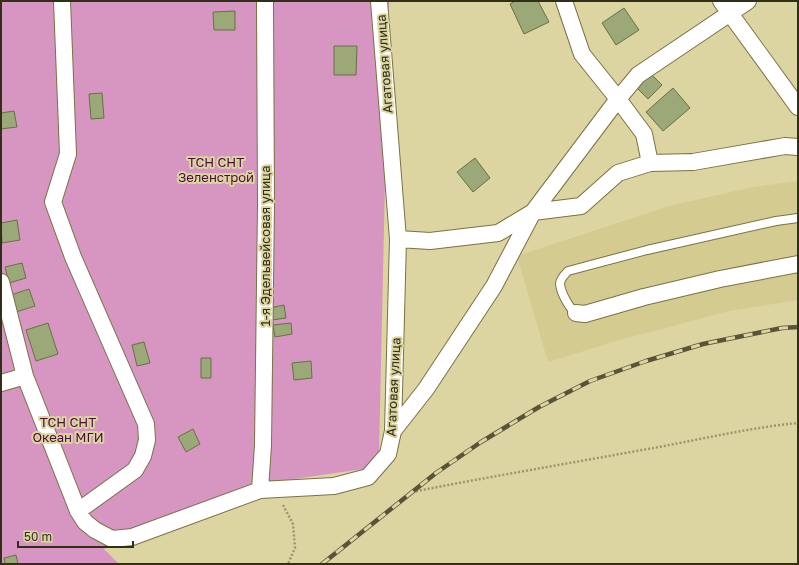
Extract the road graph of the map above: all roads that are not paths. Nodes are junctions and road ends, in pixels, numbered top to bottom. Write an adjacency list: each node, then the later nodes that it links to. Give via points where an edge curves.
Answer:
1 (62, 1): 21 (street, via 68,154 53,202 72,257 146,424 147,440 144,456 135,470)
2 (265, 1): 20 (street, 1-я Эдельвейсовая улица, via 266,204 263,446)
3 (379, 1): 13 (street, Агатовая улица)
4 (564, 1): 7 (street, via 582,54)
5 (748, 1): 6 (street)
6 (725, 7): 7 (street, via 638,75); 8 (street)
7 (618, 99): 10 (street, via 644,134); 11 (street)
8 (798, 107)
9 (798, 147): 10 (street, via 785,146 693,162)
10 (650, 163): 11 (street, via 618,174 581,206)
11 (533, 212): 13 (street, via 498,233 430,241); 19 (street, via 494,286 426,389)
12 (798, 218): 16 (lane, via 647,250 568,271 561,279 560,285 568,306)
13 (398, 238): 19 (street, Агатовая улица)
14 (798, 264): 16 (street, via 720,279 585,314)
15 (1, 282): 17 (street, Агатовая улица)
16 (576, 313)
17 (25, 376): 18 (street); 21 (street, Агатовая улица)
18 (1, 383)
19 (393, 431): 20 (street, Агатовая улица, via 388,454 368,477 334,486)
20 (260, 490): 21 (street, Агатовая улица, via 132,538 112,539 85,522)
21 (78, 511)

